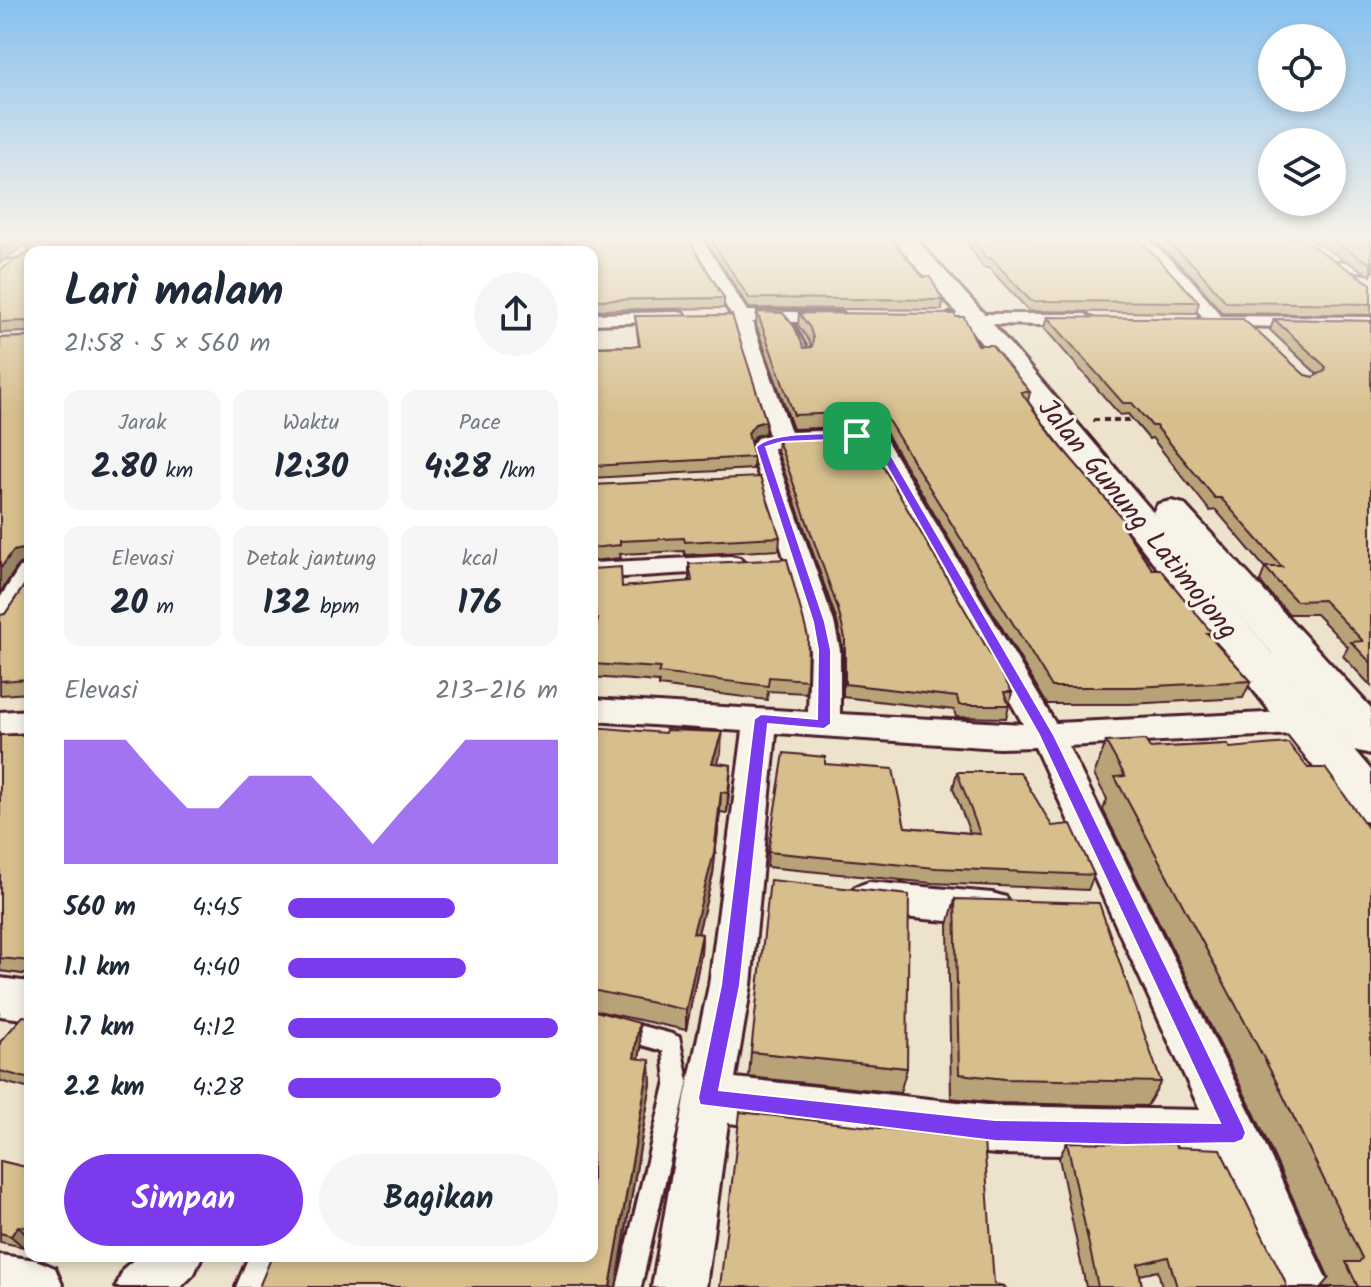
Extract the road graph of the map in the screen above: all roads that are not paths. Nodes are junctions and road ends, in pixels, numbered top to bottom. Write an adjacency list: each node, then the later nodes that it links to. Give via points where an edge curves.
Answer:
1 (724, 297): 5 (street)
2 (966, 297): 11 (main road, Jalan Gunung Latimojong)
3 (972, 297): 11 (main road)
4 (1196, 297): 14 (street)
5 (734, 316): 6 (street); 19 (street)
6 (786, 316): 8 (street); 18 (lane)
7 (696, 317): 9 (street)
8 (849, 317)
9 (598, 319)
10 (929, 319): 11 (street)
11 (990, 320): 12 (street); 29 (main road, Jalan Gunung Latimojong); 32 (main road, via 1092,420 1236,589)
12 (1109, 320)
13 (1185, 320): 14 (street)
14 (1216, 321): 15 (street)
15 (1244, 321): 16 (street); 17 (street)
16 (1370, 324)
17 (1266, 341)
18 (806, 356)
19 (782, 439): 20 (street, via 761,447); 33 (street, via 874,438)
20 (772, 478): 21 (street); 22 (street)
21 (742, 480)
22 (801, 560): 23 (street); 31 (street, via 825,650)
23 (598, 571)
24 (24, 582): 25 (street)
25 (0, 620)
26 (598, 710): 27 (street)
27 (761, 719): 31 (street); 35 (street)
28 (24, 721): 30 (street)
29 (1306, 721): 32 (street); 33 (street); 34 (main road, Jalan Gunung Latimojong)
30 (0, 723)
31 (824, 724): 33 (street, via 956,735)
32 (1365, 725)
33 (1046, 735): 40 (street)
34 (1371, 804)
35 (741, 883): 36 (street); 44 (street, via 730,985)
36 (780, 889)
37 (839, 895): 38 (street)
38 (1024, 910)
39 (1090, 910): 40 (street)
40 (1130, 910): 45 (street)
41 (0, 997): 42 (street)
42 (24, 1000)
43 (598, 1024): 52 (lane, via 672,1044 677,1081)
44 (708, 1098): 45 (street, via 995,1130); 53 (street)
45 (1235, 1133): 54 (street)
46 (170, 1262): 50 (street)
47 (259, 1262): 51 (lane)
48 (0, 1281): 49 (street)
49 (36, 1287)
50 (143, 1287)
51 (248, 1287)
52 (629, 1287)
53 (679, 1287)
54 (1303, 1287)

